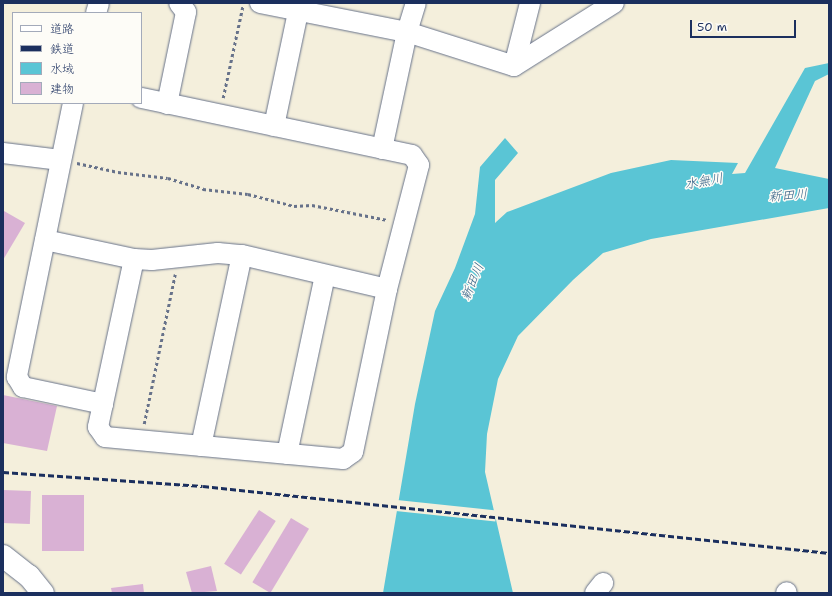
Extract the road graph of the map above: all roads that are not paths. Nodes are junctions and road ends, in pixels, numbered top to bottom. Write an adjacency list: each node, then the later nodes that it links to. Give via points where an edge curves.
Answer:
1 (179, 3): 11 (street, via 186,12)
2 (260, 3): 6 (street)
3 (416, 3): 7 (street)
4 (530, 3): 8 (street)
5 (614, 3): 8 (street)
6 (299, 7): 7 (street); 12 (street)
7 (407, 32): 8 (street); 13 (street)
8 (514, 66)
9 (142, 98): 11 (street)
10 (73, 104): 15 (street)
11 (167, 104): 12 (street)
12 (274, 126): 13 (street)
13 (382, 149): 20 (street, via 412,155 419,165)
14 (3, 153): 15 (street)
15 (61, 160): 16 (street)
16 (45, 240): 18 (street); 21 (street, via 17,377 23,387)
17 (242, 255): 18 (street, via 218,253 178,258); 19 (street); 22 (street)
18 (134, 259): 21 (street)
19 (325, 275): 20 (street); 23 (street)
20 (387, 290): 23 (street, via 353,452 343,459)
21 (103, 404): 22 (street, via 98,427 105,437)
22 (201, 446): 23 (street)
23 (287, 454)
24 (3, 556): 25 (main road, via 29,576)
25 (44, 592)

